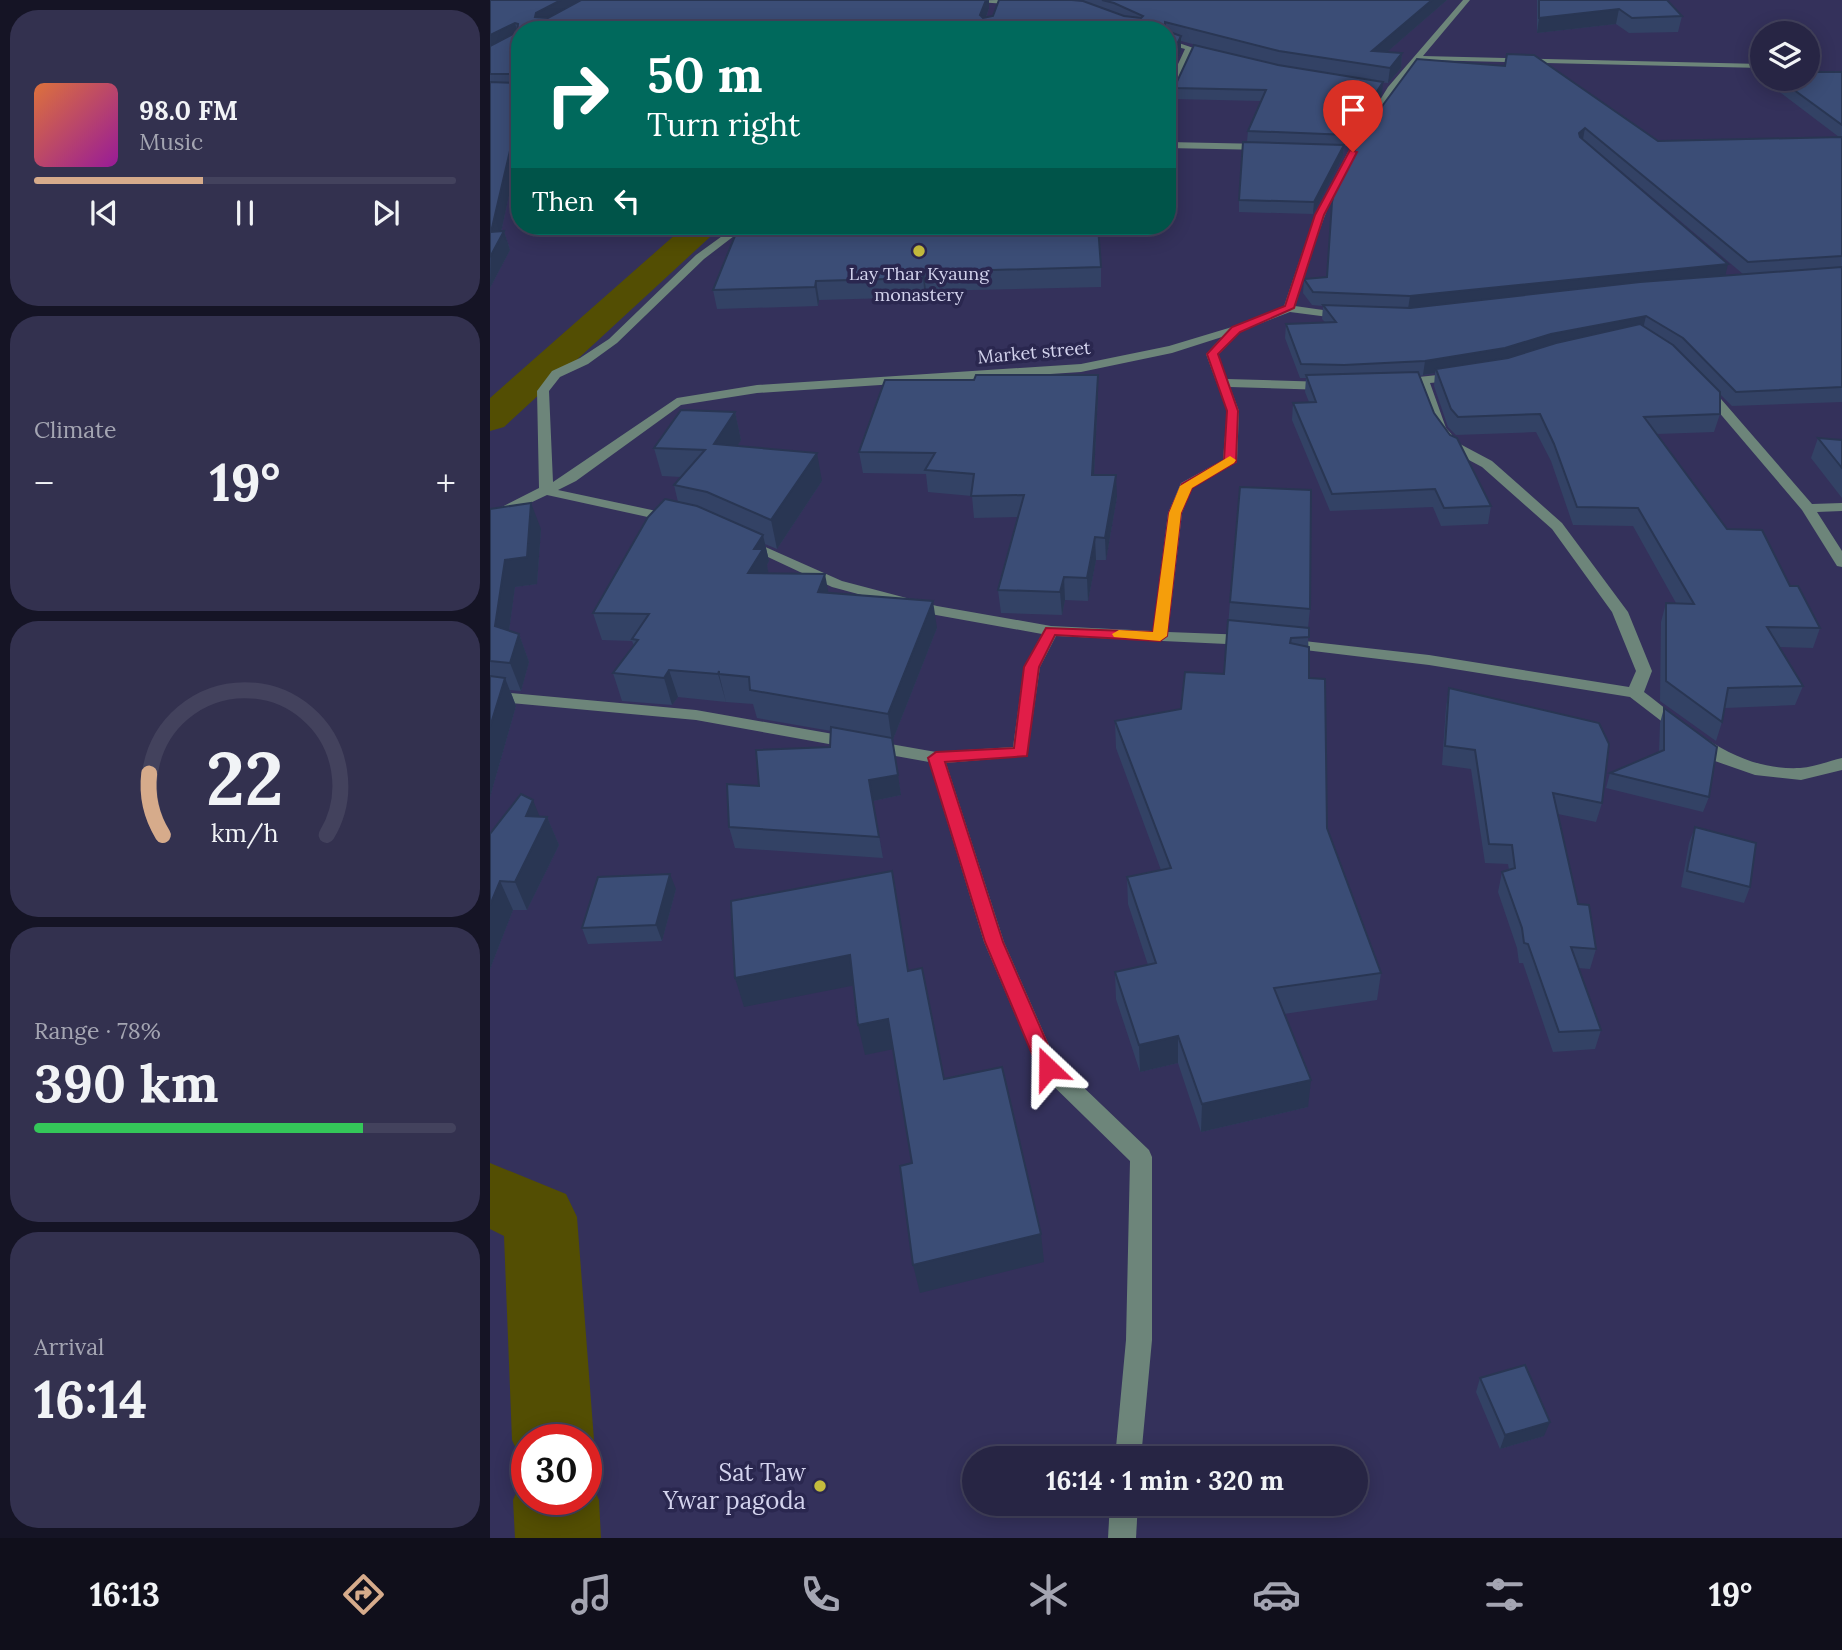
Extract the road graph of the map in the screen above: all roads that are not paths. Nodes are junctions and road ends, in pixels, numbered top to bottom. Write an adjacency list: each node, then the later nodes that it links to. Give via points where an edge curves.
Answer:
1 (1467, 0): 8 (street)
2 (952, 1): 3 (street)
3 (998, 1): 4 (street); 5 (street)
4 (1031, 3)
5 (995, 11)
6 (1176, 44): 7 (street)
7 (1189, 48): 9 (street); 11 (street)
8 (1418, 58): 10 (street); 13 (street)
9 (1223, 60)
10 (1750, 66)
11 (1176, 78)
12 (1378, 88): 13 (street)
13 (1391, 89): 17 (street)
14 (1176, 145): 15 (street)
15 (1283, 148)
16 (1339, 151): 17 (street)
17 (1353, 152): 19 (street, via 1320,215)
18 (730, 235): 28 (street, via 700,257 613,341 556,374 542,391)
19 (1289, 308): 20 (street); 21 (street, Market street)
20 (1354, 317)
21 (1236, 330): 25 (street, via 1212,354); 28 (street, Market street, via 1081,368 757,389 677,402)
22 (1691, 373): 30 (street)
23 (1464, 375): 24 (street)
24 (1423, 382): 26 (street); 37 (street, via 1440,429 1455,447 1487,464 1557,526 1620,612 1644,671)
25 (1222, 383): 27 (street); 36 (street, via 1233,411 1230,462 1186,486 1175,513)
26 (1383, 384)
27 (1343, 386)
28 (546, 491): 31 (street, Market street); 32 (street)
29 (1842, 507): 30 (street)
30 (1808, 509): 34 (street)
31 (490, 518)
32 (695, 523)
33 (732, 537): 35 (street, via 837,584 936,610)
34 (1842, 563)
35 (1051, 631): 36 (street); 39 (street, via 1032,667 1021,752)
36 (1160, 636): 37 (street, via 1267,642 1429,660)
37 (1635, 693): 40 (street, via 1718,756 1761,771 1801,774)
38 (490, 695): 39 (street, via 696,715)
39 (936, 758): 41 (street, via 994,942 1048,1068 1141,1157 1139,1340)
40 (1842, 764)
41 (1129, 1446)
42 (1123, 1516): 43 (street)
43 (1122, 1538)

